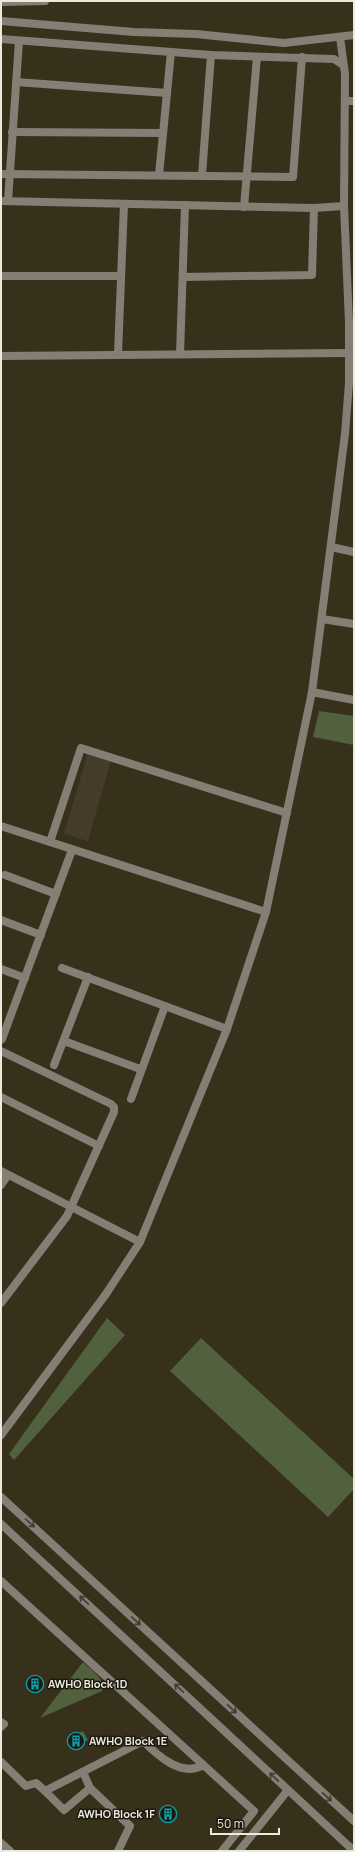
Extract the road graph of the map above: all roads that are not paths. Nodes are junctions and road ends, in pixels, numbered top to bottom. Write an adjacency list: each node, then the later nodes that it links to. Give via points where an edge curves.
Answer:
1 (45, 1): 2 (street)
2 (1, 2)
3 (1, 21): 5 (street, via 134,32 196,34 284,43)
4 (354, 35): 5 (street)
5 (340, 37): 12 (street)
6 (1, 39): 7 (street)
7 (19, 40): 8 (street); 13 (street)
8 (172, 52): 9 (street); 14 (street)
9 (211, 55): 10 (street); 22 (street)
10 (257, 57): 11 (street); 23 (street)
11 (302, 57): 12 (street, via 334,59); 23 (street, via 293,177)
12 (343, 65): 15 (street)
13 (16, 82): 14 (street); 16 (street)
14 (167, 93): 17 (street)
15 (350, 101): 18 (street)
16 (12, 132): 17 (street); 20 (street)
17 (163, 133): 21 (street)
18 (345, 148): 19 (street); 27 (street)
19 (354, 148)
20 (5, 174): 21 (street); 24 (street)
21 (159, 175): 22 (street)
22 (202, 175): 23 (street)
23 (247, 176): 28 (street)
24 (4, 201): 25 (street)
25 (124, 204): 26 (street); 31 (street)
26 (185, 205): 28 (street); 32 (street)
27 (344, 206): 29 (street); 33 (street)
28 (244, 207): 29 (street)
29 (314, 208): 32 (street, via 312,275)
30 (1, 276): 31 (street)
31 (121, 276): 34 (street)
32 (183, 277): 35 (street)
33 (349, 353): 35 (street); 37 (street)
34 (118, 354): 35 (street); 36 (street)
35 (180, 354)
36 (1, 356)
37 (352, 383): 38 (street)
38 (331, 547): 39 (street); 40 (street)
39 (354, 552)
40 (322, 619): 41 (street); 42 (street)
41 (354, 624)
42 (312, 692): 43 (street); 44 (street)
43 (354, 700)
44 (287, 813): 46 (street, via 82,748); 50 (street)
45 (1, 826): 46 (street)
46 (50, 842): 47 (street)
47 (72, 850): 49 (street); 50 (street)
48 (5, 875): 49 (street)
49 (56, 894): 52 (street)
50 (266, 912): 60 (street)
51 (1, 920): 52 (street)
52 (41, 935): 56 (street)
53 (62, 968): 55 (street)
54 (1, 969): 56 (street)
55 (88, 977): 57 (street); 62 (street)
56 (25, 978): 59 (street)
57 (165, 1006): 60 (street); 65 (street)
58 (1, 1015): 59 (street)
59 (10, 1018): 61 (street)
60 (226, 1029): 72 (street)
61 (2, 1039)
62 (64, 1041): 64 (street); 65 (street)
63 (1, 1051): 68 (street, via 114,1107)
64 (54, 1065)
65 (140, 1069): 67 (street)
66 (1, 1097): 68 (street)
67 (131, 1099)
68 (99, 1146): 71 (street)
69 (5, 1173): 70 (street); 71 (street)
70 (1, 1185)
71 (71, 1207): 72 (street); 73 (street, via 67,1216)
72 (140, 1242): 74 (street, via 103,1298)
73 (1, 1303)
74 (1, 1435)
75 (1, 1497): 86 (street, one-way to 86)
76 (1, 1524): 84 (street, one-way to 76)
77 (1, 1581): 81 (street)
78 (1, 1722): 79 (street, via 4,1724)
79 (1, 1727)
80 (1, 1762): 85 (street, via 26,1786 36,1783)
81 (203, 1765): 82 (street, via 198,1769 182,1768 161,1759 143,1740); 90 (street, via 254,1812)
82 (83, 1772): 83 (street); 85 (street)
83 (90, 1788): 85 (street, via 64,1810); 89 (street, via 130,1826)
84 (288, 1790): 91 (street); 92 (street)
85 (45, 1791)
86 (354, 1821)
87 (1, 1843): 88 (street)
88 (10, 1851)
89 (118, 1851)
90 (222, 1851)
91 (239, 1851)
92 (354, 1851)

